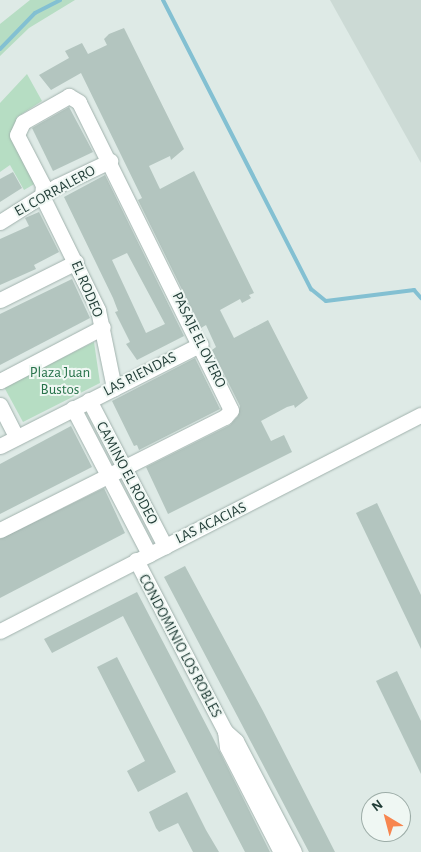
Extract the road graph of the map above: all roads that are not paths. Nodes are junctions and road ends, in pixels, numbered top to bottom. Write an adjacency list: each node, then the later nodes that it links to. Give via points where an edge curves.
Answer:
1 (110, 161): 2 (street, EL CORRALERO); 2 (street, PASAJE EL OVERO, via 79,102 73,96 65,97 28,118 17,131 43,185); 7 (street, PASAJE EL OVERO)
2 (42, 196): 3 (street, EL CORRALERO); 4 (street, EL RODEO)
3 (0, 222)
4 (76, 262): 5 (street); 6 (street, EL RODEO, via 86,279)
5 (0, 300)
6 (103, 327): 8 (street); 9 (street, EL RODEO)
7 (201, 344): 9 (street, LAS RIENDAS); 16 (street, PASAJE EL OVERO, via 231,410 225,417)
8 (0, 381)
9 (114, 388): 10 (street, LAS RIENDAS)
10 (89, 400): 12 (street, LAS RIENDAS); 16 (street, CAMINO EL RODEO)
11 (0, 405): 14 (street)
12 (73, 408): 14 (street, LAS RIENDAS); 17 (street, CAMINO EL RODEO)
13 (421, 415): 19 (street, LAS ACACIAS)
14 (16, 437): 15 (street, LAS RIENDAS)
15 (0, 446)
16 (123, 467): 17 (street); 19 (street, CAMINO EL RODEO)
17 (107, 476): 18 (street); 20 (street, CAMINO EL RODEO)
18 (0, 530)
19 (165, 546): 20 (street, LAS ACACIAS)
20 (142, 557): 21 (street, LAS ACACIAS); 22 (street, CONDOMINIO LOS ROBLES)
21 (0, 630)
22 (225, 731): 23 (street, CONDOMINIO LOS ROBLES, via 227,746); 24 (street, CONDOMINIO LOS ROBLES, via 236,740)
23 (282, 852)
24 (294, 852)

